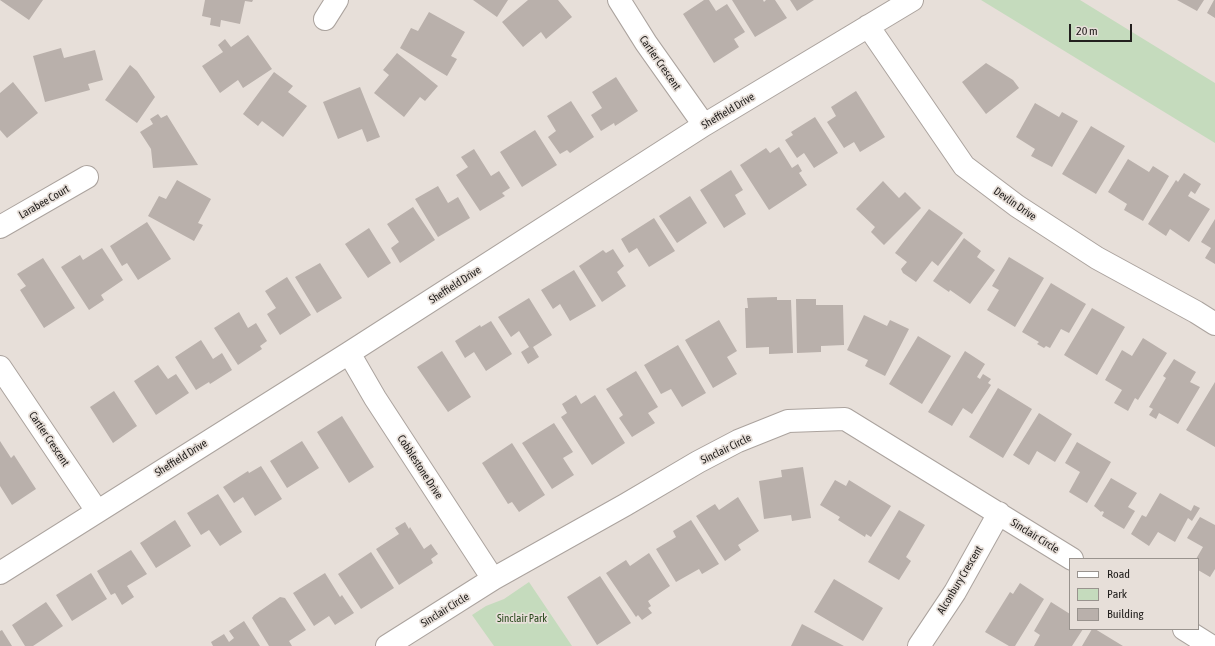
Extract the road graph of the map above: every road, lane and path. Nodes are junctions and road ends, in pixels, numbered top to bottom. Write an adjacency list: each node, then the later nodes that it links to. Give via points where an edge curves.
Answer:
1 (337, 0): 4 (street)
2 (619, 0): 6 (street, Cartier Crescent)
3 (912, 0): 5 (street, Sheffield Drive)
4 (325, 19)
5 (868, 26): 6 (street, Sheffield Drive); 9 (street, Devlin Drive, via 964,166 1017,206 1097,258)
6 (704, 125): 10 (street, Sheffield Drive)
7 (87, 177): 8 (street, Larabee Court)
8 (0, 227)
9 (1215, 324)
10 (349, 353): 12 (street, Sheffield Drive); 16 (street, Cobblestone Drive, via 375,398)
11 (0, 368): 12 (street, Cartier Crescent)
12 (97, 511): 15 (street, Sheffield Drive)
13 (999, 513): 14 (street, Sinclair Circle); 16 (street, Sinclair Circle, via 844,419 788,421 738,441 698,462); 19 (street, Alconbury Crescent, via 955,592)
14 (1070, 558)
15 (0, 572)
16 (493, 579): 18 (street, Sinclair Circle)
17 (1186, 630): 20 (street)
18 (387, 646)
19 (919, 646)
20 (1211, 646)

